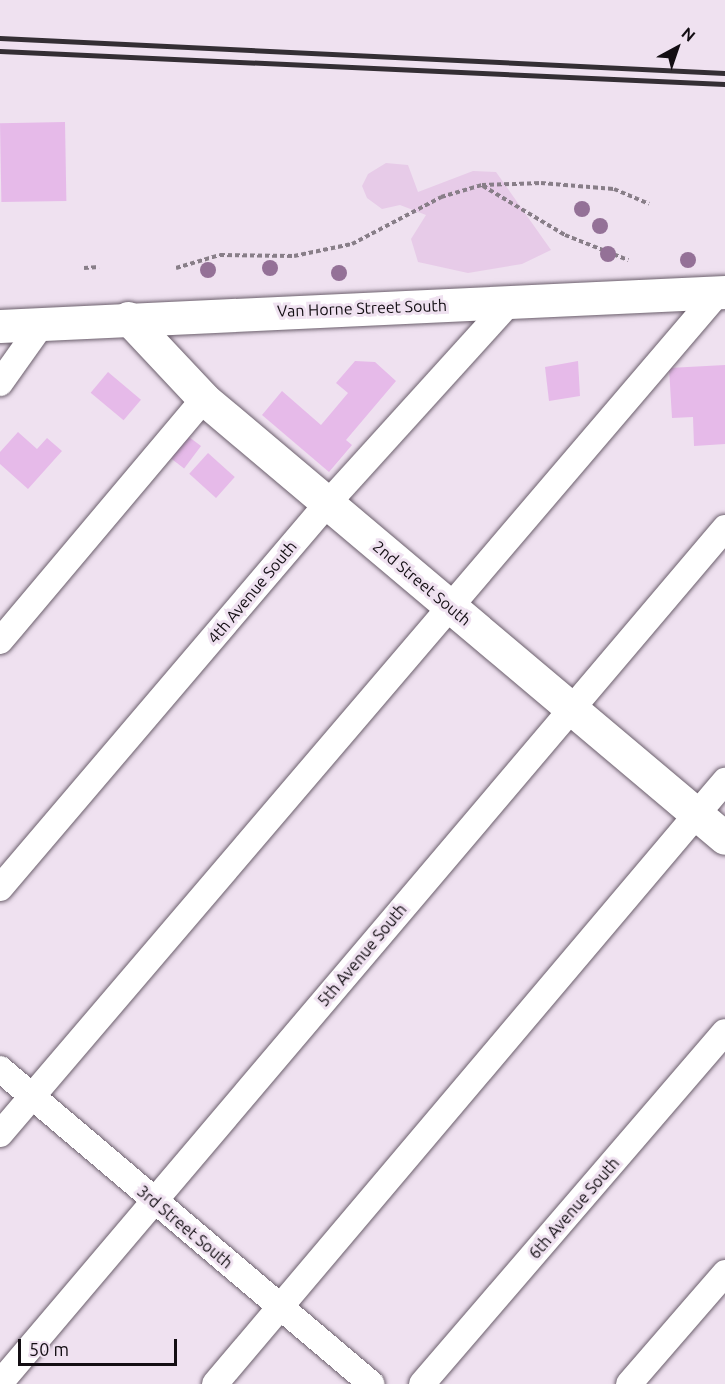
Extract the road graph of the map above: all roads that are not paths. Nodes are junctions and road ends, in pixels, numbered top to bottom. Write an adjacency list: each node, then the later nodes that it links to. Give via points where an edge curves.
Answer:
1 (722, 292): 2 (main road, Van Horne Street South); 10 (street)
2 (511, 302): 3 (main road, Van Horne Street South); 8 (street, 4th Avenue South)
3 (128, 318): 4 (main road, Van Horne Street South); 7 (main road, 2nd Street South)
4 (42, 324): 5 (main road, Van Horne Street South); 6 (street)
5 (0, 326)
6 (0, 383)
7 (204, 399): 8 (main road, 2nd Street South); 11 (street)
8 (327, 504): 10 (main road, 2nd Street South); 16 (street, 4th Avenue South)
9 (725, 528): 12 (street, 5th Avenue South)
10 (451, 608): 12 (main road, 2nd Street South); 19 (street)
11 (0, 641)
12 (572, 708): 14 (main road, 2nd Street South); 21 (street, 5th Avenue South)
13 (725, 781): 14 (street)
14 (697, 814): 15 (main road, 2nd Street South); 23 (street)
15 (725, 838)
16 (0, 888)
17 (725, 1032): 27 (street, 6th Avenue South)
18 (0, 1069): 19 (street, 3rd Street South)
19 (32, 1096): 20 (street); 21 (street, 3rd Street South)
20 (0, 1134)
21 (154, 1200): 23 (street, 3rd Street South); 24 (street, 5th Avenue South)
22 (725, 1274): 28 (street)
23 (280, 1307): 25 (street); 26 (street, 3rd Street South)
24 (0, 1383)
25 (215, 1384)
26 (371, 1384)
27 (422, 1384)
28 (629, 1384)

